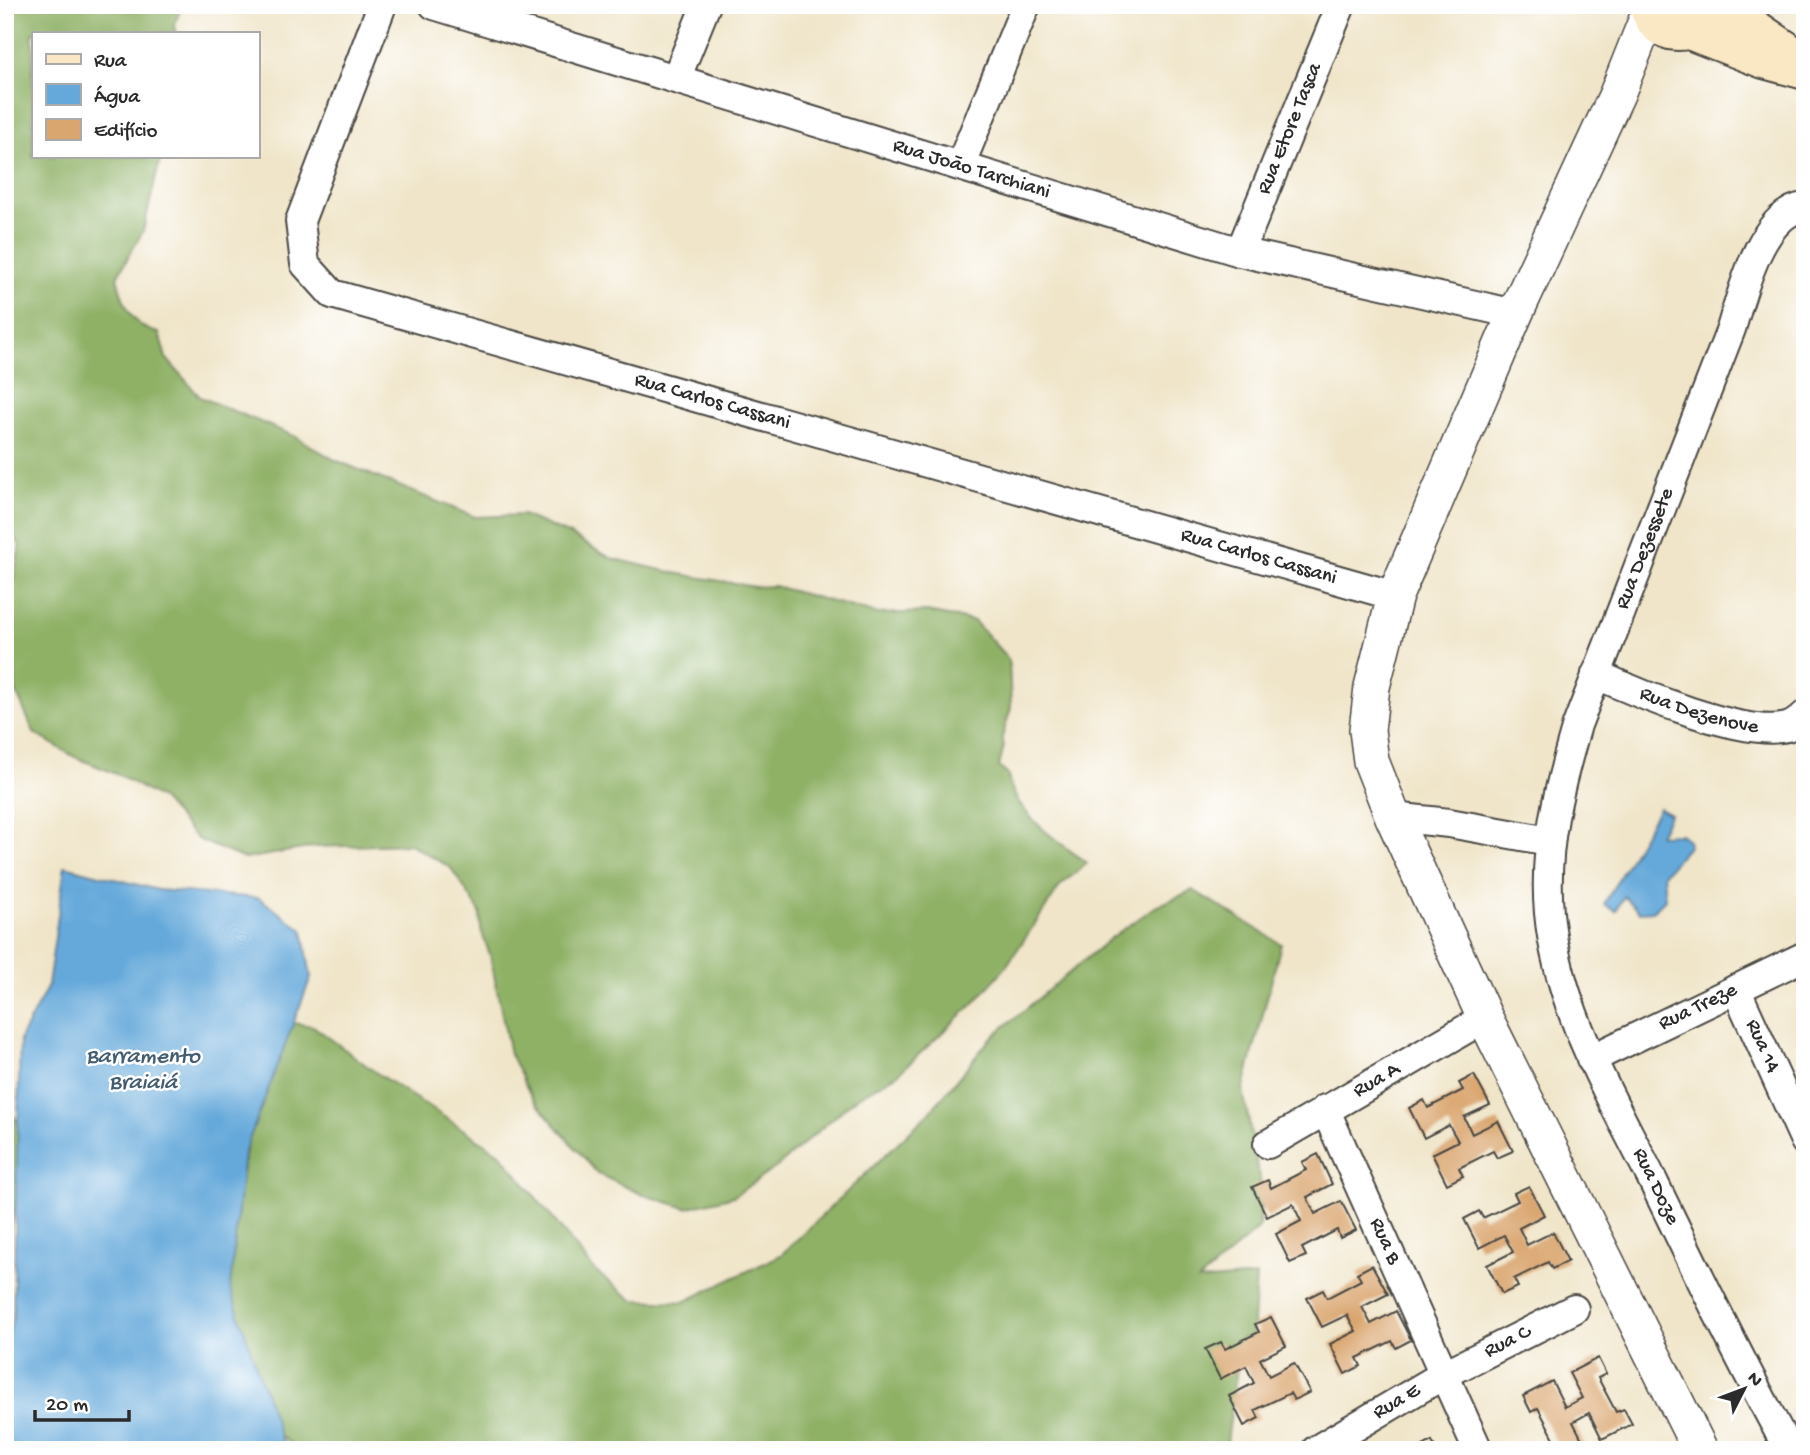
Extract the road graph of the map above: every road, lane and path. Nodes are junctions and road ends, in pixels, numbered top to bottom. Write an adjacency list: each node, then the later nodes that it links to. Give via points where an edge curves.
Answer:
1 (382, 5): 14 (street, Rua Carlos Cassani, via 300,221 305,264 332,294)
2 (434, 5): 9 (street, Rua João Tarchiani)
3 (706, 5): 9 (street)
4 (1026, 5): 10 (street)
5 (1341, 5): 12 (street, Rua Etore Tasca)
6 (1683, 15): 7 (main road); 8 (main road, via 1754,55); 13 (street, via 1617,94)
7 (1805, 63)
8 (1805, 70)
9 (676, 79): 10 (street, Rua João Tarchiani)
10 (960, 166): 12 (street, Rua João Tarchiani)
11 (1804, 207): 15 (street, Rua Dezessete, via 1787,212 1772,227 1756,256)
12 (1240, 252): 13 (street, Rua João Tarchiani)
13 (1515, 314): 14 (street)
14 (1395, 596): 17 (street, via 1372,687 1367,730 1371,761)
15 (1596, 674): 16 (street, Rua Dezenove, via 1680,707 1752,726 1788,727); 18 (street, Rua Dezessete, via 1560,784)
16 (1805, 715)
17 (1393, 817): 18 (street); 22 (street)
18 (1549, 841): 19 (street, Rua Dezessete)
19 (1549, 914): 23 (street, Rua Doze, via 1566,992)
20 (1805, 956): 21 (street, Rua Treze)
21 (1736, 989): 23 (street, Rua Treze); 25 (street, Rua 14)
22 (1485, 1018): 24 (street, Rua A); 31 (street)
23 (1591, 1059): 32 (street, Rua Doze)
24 (1325, 1109): 26 (street, Rua A); 28 (street, Rua B)
25 (1805, 1141)
26 (1268, 1144)
27 (1574, 1309): 28 (street, Rua C)
28 (1443, 1375): 29 (street, Rua E); 30 (street, Rua B)
29 (1316, 1450)
30 (1478, 1450)
31 (1700, 1450)
32 (1789, 1450)

